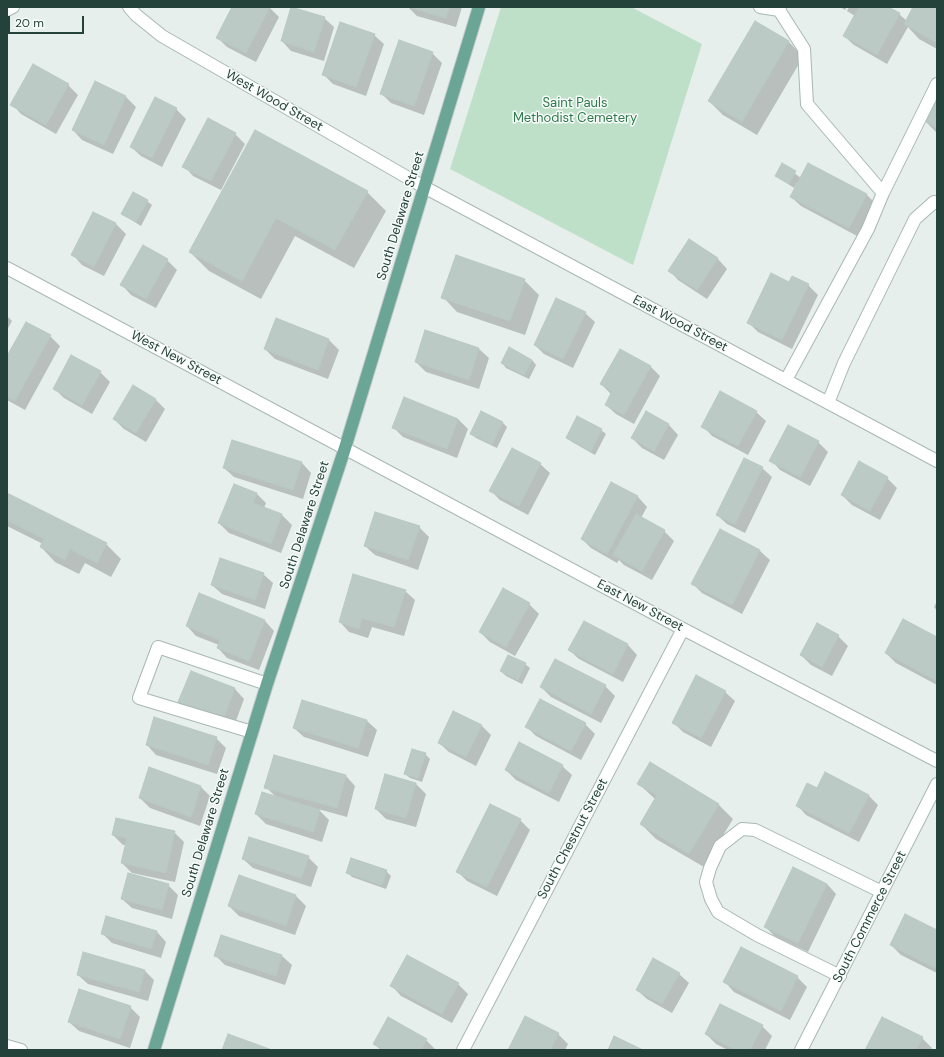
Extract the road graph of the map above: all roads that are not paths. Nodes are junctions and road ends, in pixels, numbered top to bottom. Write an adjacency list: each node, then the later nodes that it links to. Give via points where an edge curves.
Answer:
1 (13, 7): 6 (street)
2 (129, 7): 8 (street, West Wood Street, via 162,36)
3 (479, 7): 8 (main road, South Delaware Street)
4 (760, 7): 5 (street)
5 (779, 8): 9 (street, via 804,48 807,104)
6 (7, 10)
7 (937, 84): 9 (street)
8 (424, 187): 12 (street, East Wood Street); 14 (main road, South Delaware Street)
9 (883, 193): 12 (street, via 868,229)
10 (937, 203): 13 (street, via 934,202 915,219 844,363)
11 (7, 268): 14 (street, West New Street)
12 (786, 380): 13 (street, East Wood Street)
13 (828, 403): 15 (street, East Wood Street)
14 (345, 448): 16 (street, East New Street); 17 (main road, South Delaware Street)
15 (937, 461)
16 (683, 629): 19 (street, East New Street); 26 (street, South Chestnut Street)
17 (267, 684): 18 (main road, South Delaware Street); 18 (street, via 158,647 139,698)
18 (252, 732): 25 (main road, South Delaware Street)
19 (937, 761)
20 (937, 784): 21 (street, South Commerce Street)
21 (882, 892): 22 (street, South Commerce Street); 22 (street, via 755,830 742,828 720,846 706,882 718,912 757,935)
22 (840, 976): 27 (street, South Commerce Street)
23 (7, 1046): 24 (street)
24 (21, 1050)
25 (154, 1050)
26 (463, 1050)
27 (801, 1050)

